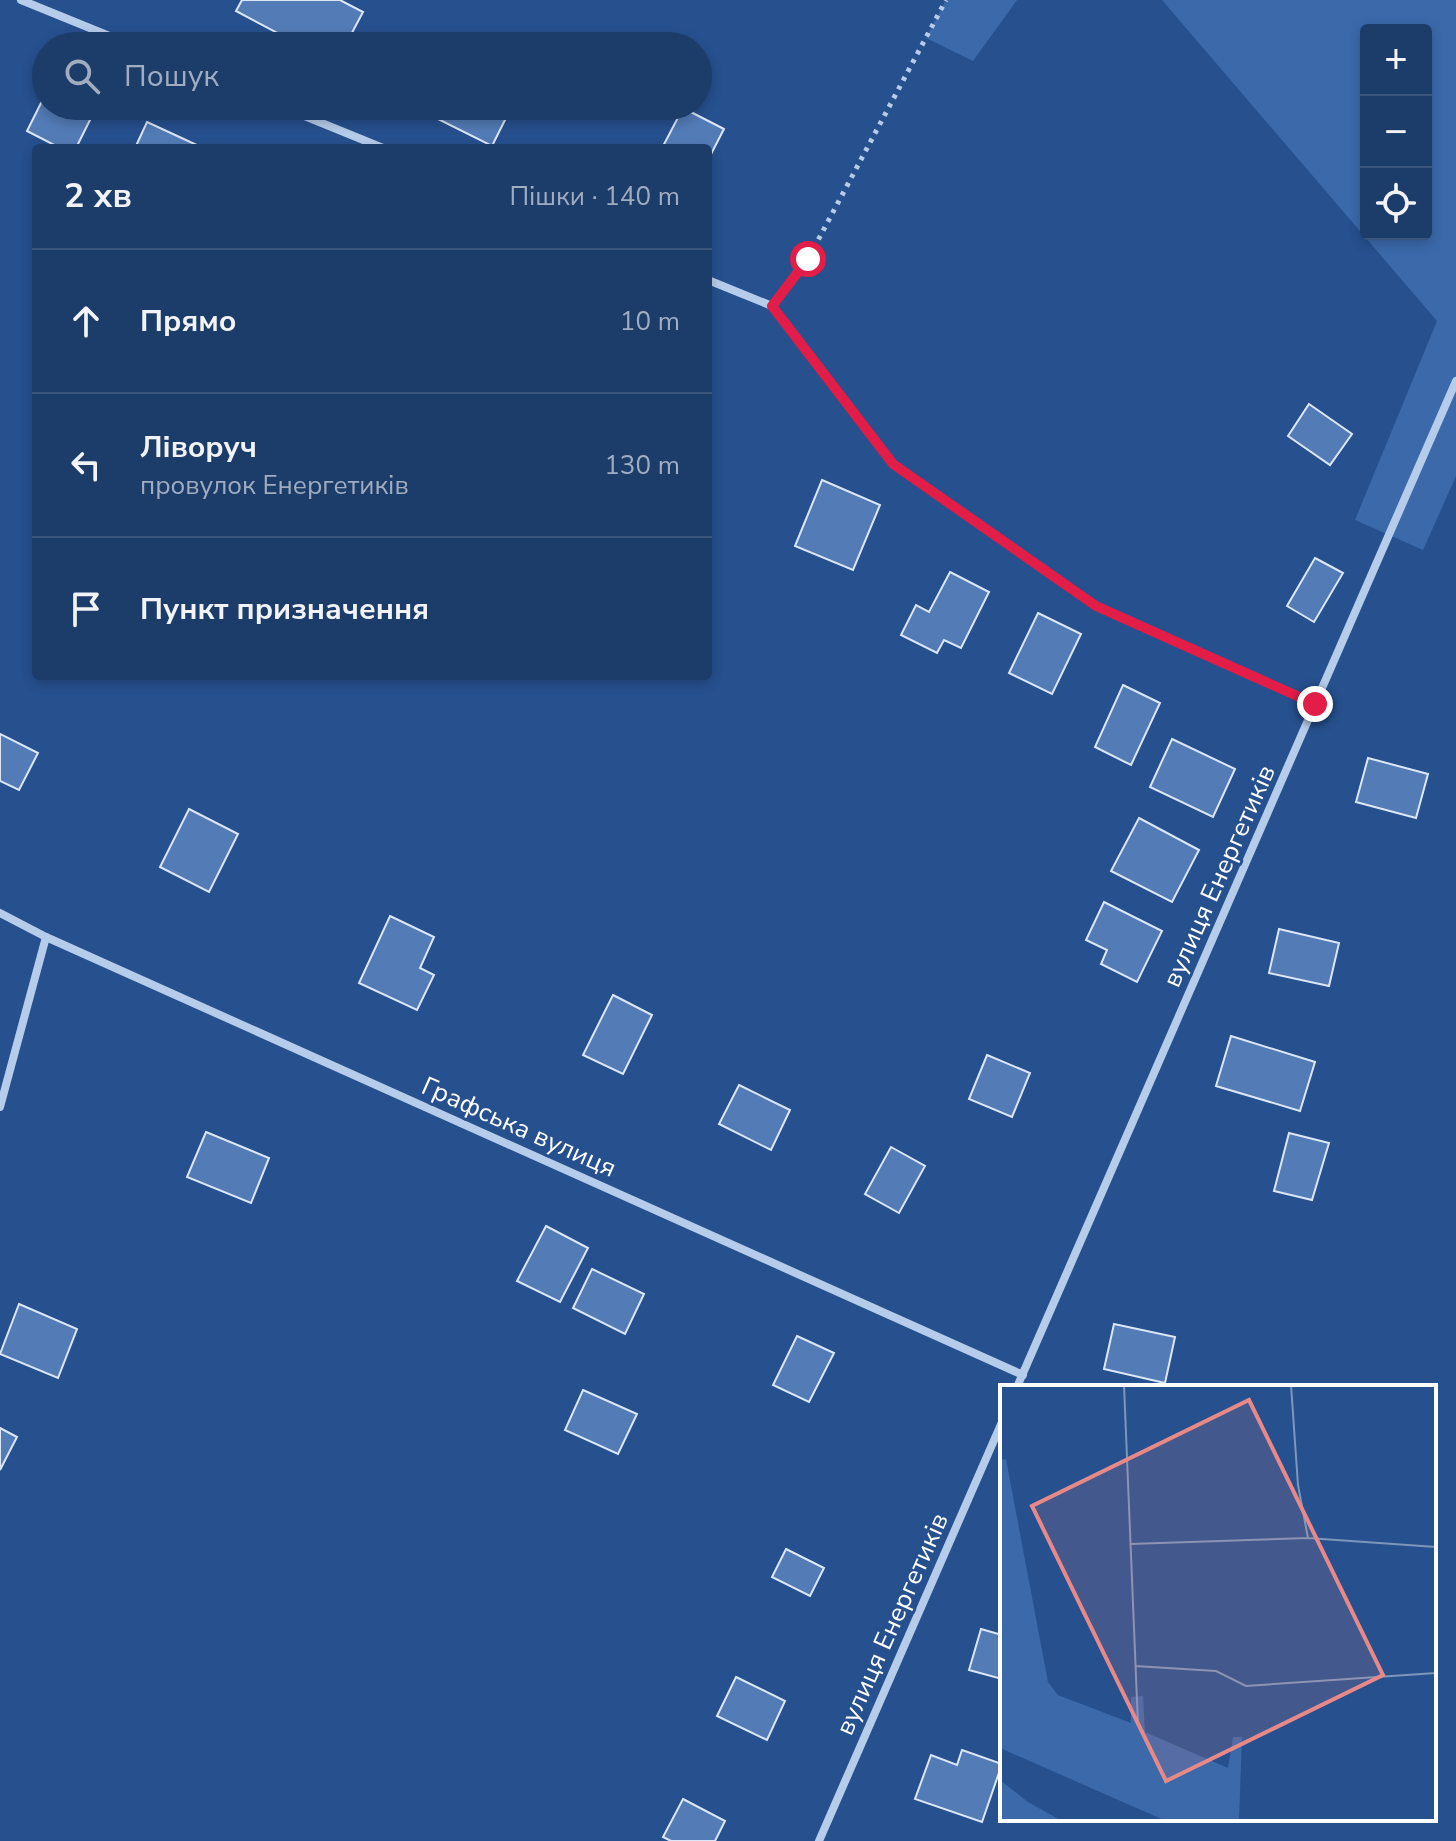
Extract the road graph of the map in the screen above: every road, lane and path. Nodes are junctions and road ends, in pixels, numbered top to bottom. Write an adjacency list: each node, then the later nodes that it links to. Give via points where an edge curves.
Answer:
1 (21, 0): 3 (street)
2 (946, 0): 7 (path, via 808,259)
3 (100, 32)
4 (314, 120): 5 (street)
5 (373, 144)
6 (712, 282): 7 (street)
7 (772, 306): 9 (street, via 893,464 1096,606)
8 (1456, 381): 9 (street, вулиця Енергетиків)
9 (1315, 704): 13 (street, вулиця Енергетиків)
10 (0, 913): 11 (street, Графська вулиця)
11 (46, 937): 12 (street); 13 (street, Графська вулиця)
12 (0, 1107)
13 (1023, 1375): 14 (street, вулиця Енергетиків)
14 (1018, 1385)
15 (1000, 1427): 16 (street, вулиця Енергетиків)
16 (819, 1841)

